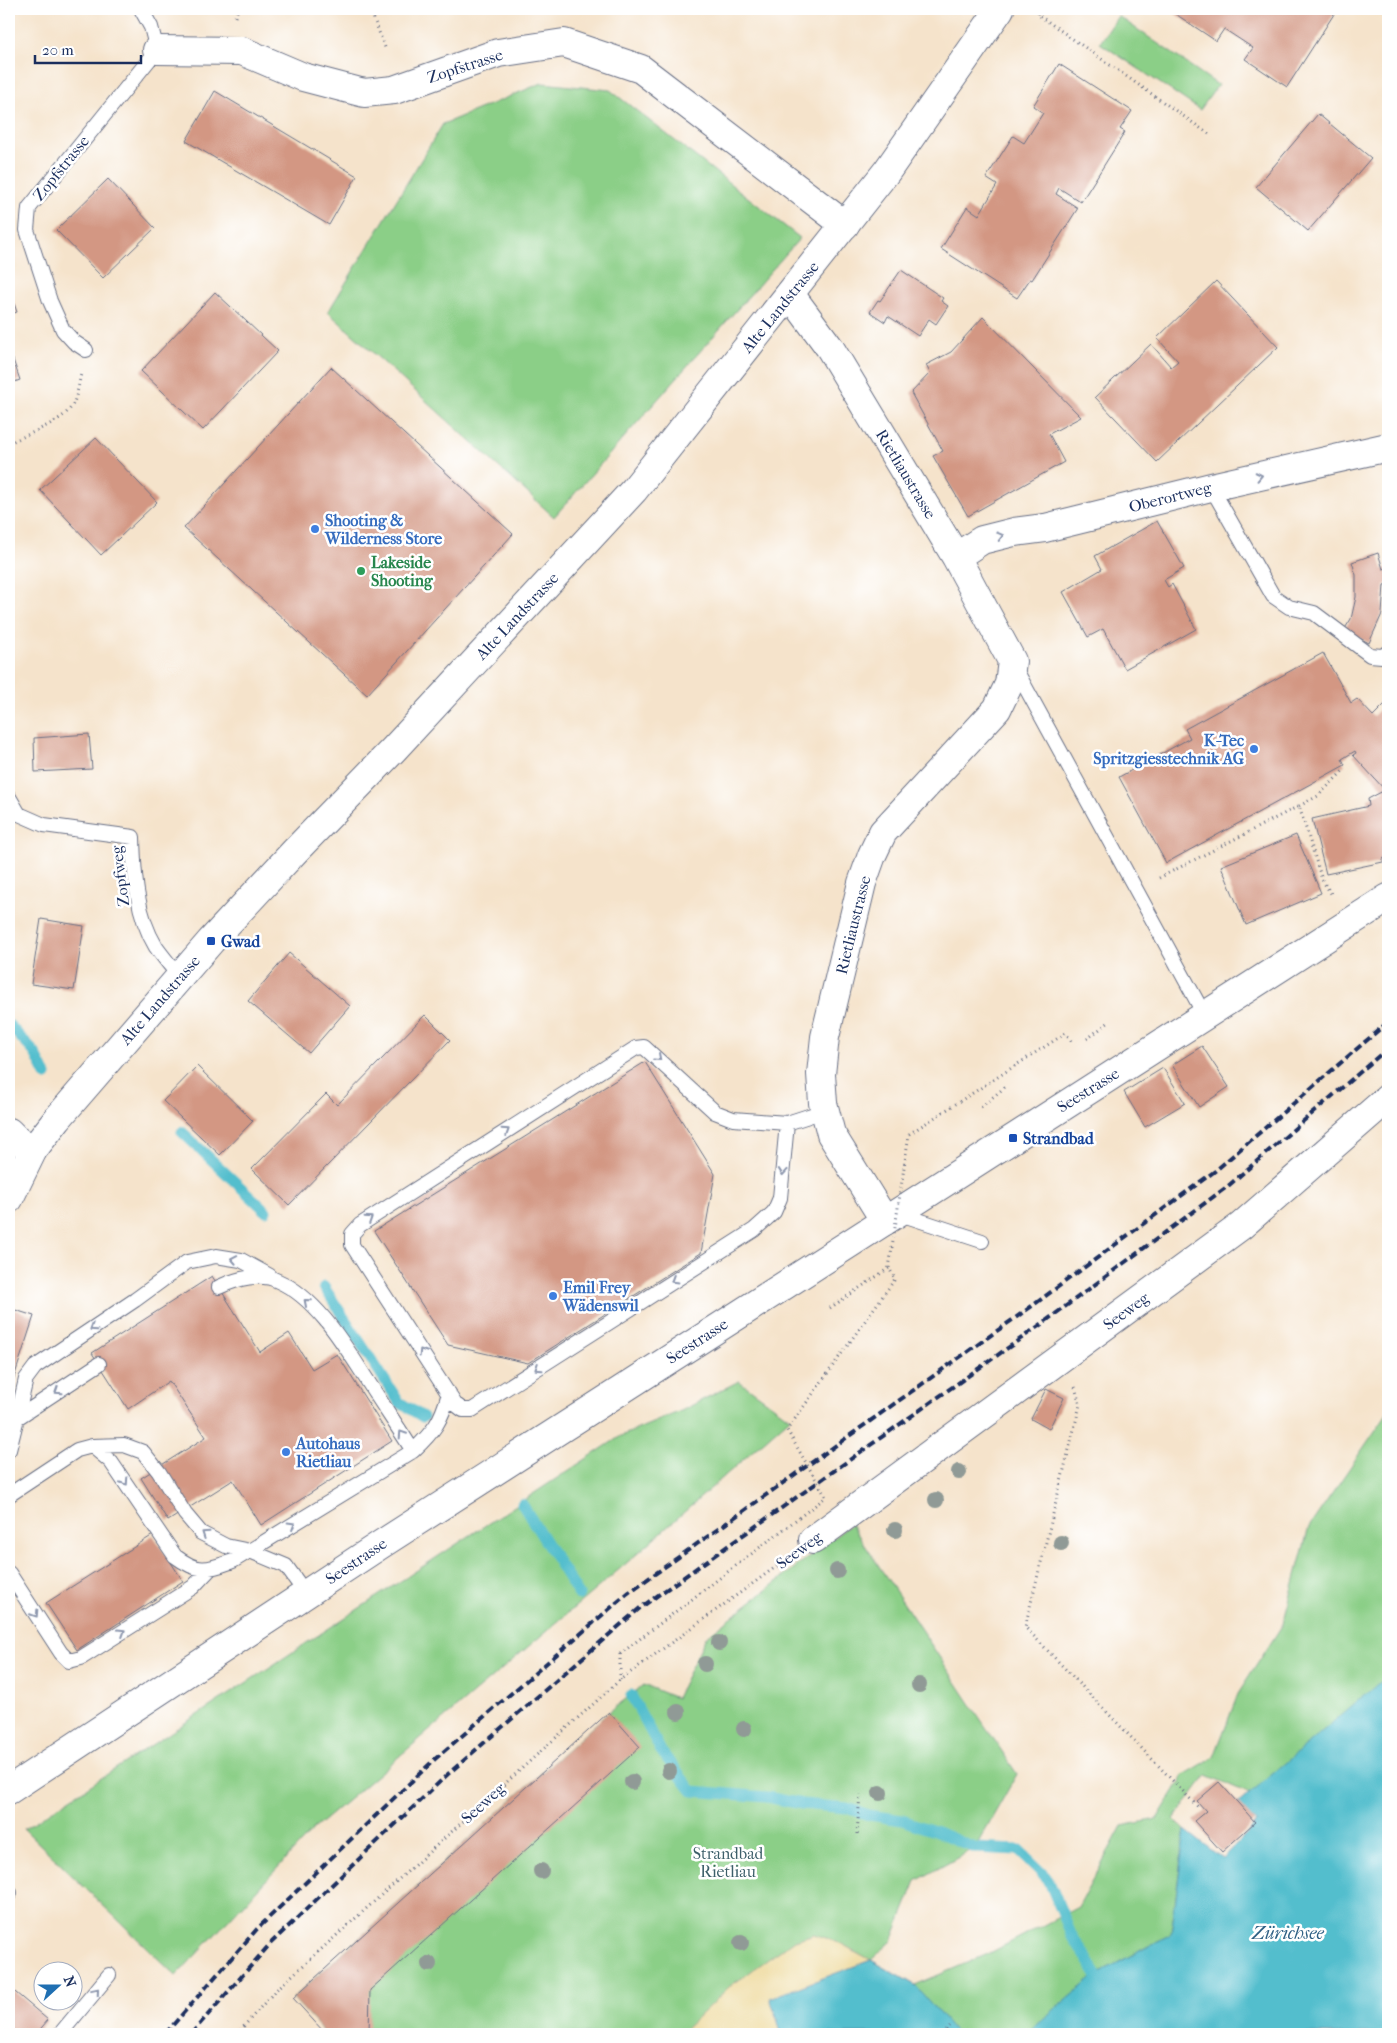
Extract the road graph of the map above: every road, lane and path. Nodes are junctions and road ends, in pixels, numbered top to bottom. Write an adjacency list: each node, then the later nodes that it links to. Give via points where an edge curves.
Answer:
1 (141, 9): 7 (lane, via 151,27)
2 (238, 9): 6 (path)
3 (370, 9): 8 (path)
4 (1000, 9): 10 (street, Alte Landstrasse, via 887,172)
5 (1040, 9): 9 (path, via 1037,14)
6 (234, 17)
7 (157, 50): 10 (street, Zopfstrasse, via 242,51 303,77 364,93 394,90 498,53 564,43 641,69); 12 (lane, Zopfstrasse, via 29,208 26,230 50,301 63,330)
8 (386, 50)
9 (1209, 134)
10 (845, 225): 11 (street, Alte Landstrasse)
11 (790, 294): 16 (street, Rietliaustrasse, via 830,348); 25 (street, Alte Landstrasse, via 634,490)
12 (86, 350): 13 (path, via 74,400 68,411)
13 (9, 443)
14 (1388, 447): 15 (street, Oberortweg, one-way to 14)
15 (1211, 486): 16 (street, Oberortweg, one-way to 15, via 982,540 1045,528); 17 (lane, via 1274,596 1289,607 1314,613 1370,655)
16 (956, 557): 18 (street, Rietliaustrasse)
17 (1388, 653)
18 (1012, 661): 22 (lane, Rietliaustrasse); 33 (street, Rietliaustrasse, via 1009,684 997,709 883,832 872,855 862,883 825,1037 821,1074)
19 (1344, 770): 21 (path, via 1318,796)
20 (9, 797): 25 (lane, Zopfweg, via 19,814 44,825 133,837 134,876 141,912 156,946)
21 (1298, 806): 22 (path); 24 (path, via 1322,880)
22 (1136, 890): 26 (lane, Rietliaustrasse)
23 (1388, 898): 24 (street, Seestrasse)
24 (1349, 924): 26 (street, Seestrasse)
25 (180, 978): 36 (street, Alte Landstrasse)
26 (1204, 1016): 38 (street, Seestrasse)
27 (1109, 1022): 28 (path)
28 (1087, 1039)
29 (1073, 1044): 40 (path, bridge, via 1066,1033 909,1134)
30 (1005, 1087): 32 (path)
31 (1388, 1098): 44 (street, Seeweg, via 1241,1226)
32 (981, 1107)
33 (824, 1111): 34 (lane); 38 (street, Rietliaustrasse, via 831,1134)
34 (787, 1123): 46 (lane, one-way to 46, via 780,1198 774,1212 754,1230 472,1410 463,1410); 46 (lane, one-way to 34, via 352,1245 352,1234 360,1225 636,1048 644,1047 654,1054 714,1112 733,1119)
35 (9, 1132): 36 (street)
36 (33, 1150): 37 (street, Alte Landstrasse)
37 (9, 1199)
38 (891, 1217): 39 (lane); 56 (street, Seestrasse)
39 (982, 1241)
40 (889, 1268): 43 (path); 57 (path, bridge, via 895,1279 787,1430 826,1497 620,1654)
41 (277, 1280): 42 (lane, via 255,1277); 47 (lane, one-way to 47, via 241,1260 216,1256 187,1262 35,1366 26,1379); 50 (lane, one-way to 41, via 339,1337 313,1307)
42 (219, 1287)
43 (830, 1308)
44 (1067, 1354): 52 (street, Seeweg); 60 (path, via 1080,1405 1025,1627)
45 (99, 1364): 47 (lane, one-way to 47)
46 (449, 1393): 50 (lane, via 432,1433)
47 (17, 1418): 49 (lane)
48 (92, 1446): 51 (lane, via 77,1450); 53 (lane, one-way to 48, via 226,1546 201,1534 143,1452 124,1445); 54 (lane, one-way to 54, via 111,1462 175,1556 190,1567)
49 (9, 1450)
50 (413, 1451): 53 (lane, one-way to 50)
51 (9, 1494)
52 (813, 1540): 57 (path, Seeweg)
53 (250, 1550): 54 (lane, via 233,1561); 56 (lane, via 286,1566)
54 (211, 1568): 55 (lane, one-way to 54, via 60,1653 69,1660 81,1658 185,1592)
55 (9, 1573)
56 (306, 1594): 58 (street, Seestrasse)
57 (620, 1680): 65 (path, Seeweg, via 276,1990)
58 (9, 1790)
59 (860, 1794): 61 (path)
60 (1200, 1809)
61 (857, 1834)
62 (109, 1975): 64 (lane, one-way to 62)
63 (950, 2026): 66 (path)
64 (60, 2034)
65 (236, 2034)
66 (943, 2034)

